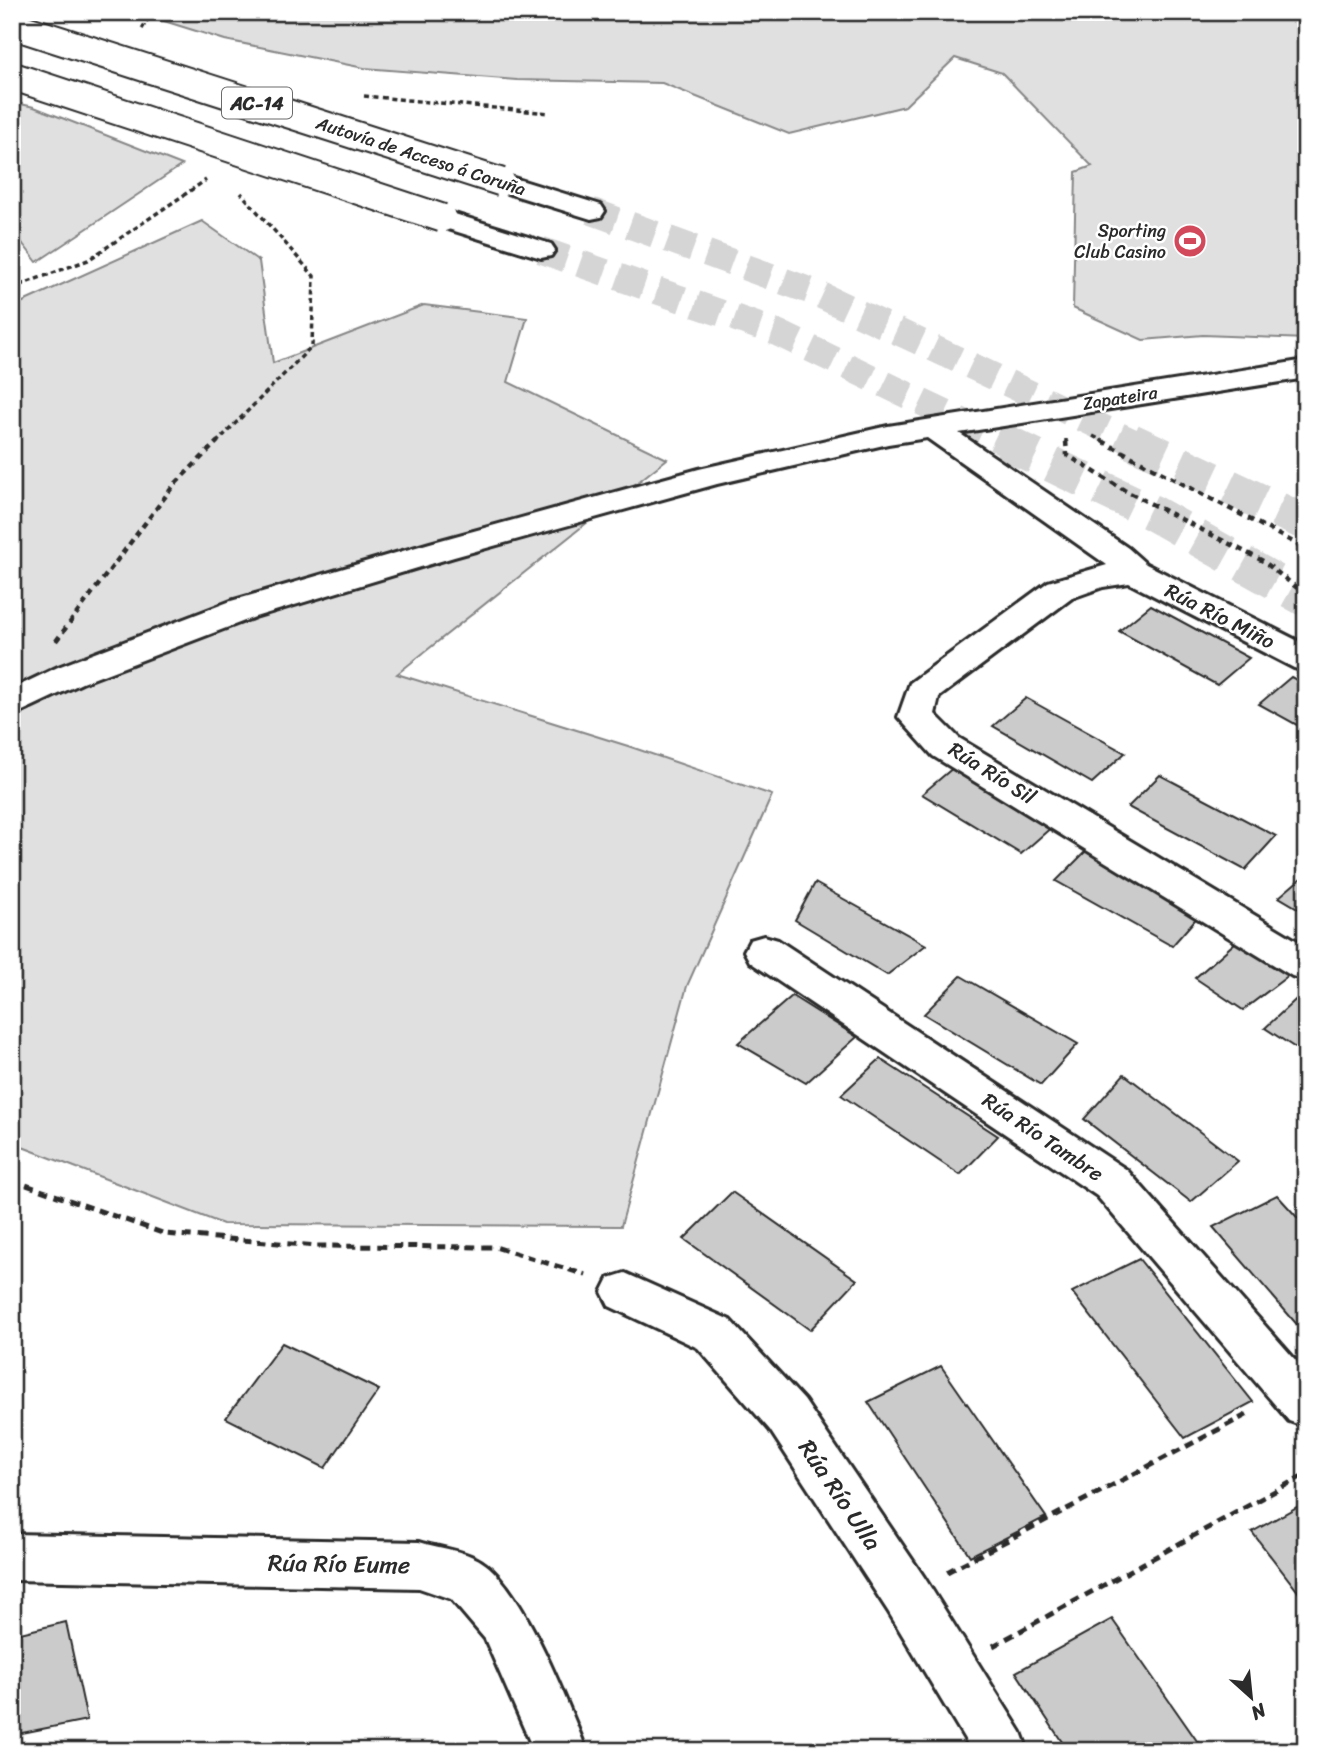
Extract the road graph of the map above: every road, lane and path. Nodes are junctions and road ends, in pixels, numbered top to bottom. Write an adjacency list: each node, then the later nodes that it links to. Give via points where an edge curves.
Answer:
1 (152, 12): 3 (path)
2 (12, 25): 9 (main road, Autovía de Acceso á Coruña / AC-14, bridge)
3 (142, 29)
4 (12, 76): 10 (main road, AC-14, bridge)
5 (352, 95): 6 (path)
6 (549, 113)
7 (211, 177): 11 (path, via 88,261)
8 (237, 188): 20 (path, via 314,276 312,346 174,485 84,601)
9 (591, 211)
10 (541, 250)
11 (12, 288)
12 (1303, 373): 13 (main road, Zapateira)
13 (934, 428): 17 (main road, Rúa Río Miño); 20 (main road, Zapateira, via 710,476 243,609 70,675)
14 (1086, 432): 16 (path)
15 (1065, 436): 18 (path, via 1067,455 1124,490 1263,561)
16 (1306, 549)
17 (1134, 572): 19 (main road, Rúa Río Miño); 22 (main road, Rúa Río Sil, via 1098,577 1060,590 923,691 916,717 946,747)
18 (1306, 594)
19 (1306, 660)
20 (13, 704)
21 (764, 951): 25 (main road, Rúa Río Tambre, via 1112,1183)
22 (1306, 965)
23 (12, 1180): 24 (path, via 165,1234 317,1246 495,1247 600,1279)
24 (625, 1292): 28 (main road, Rúa Río Ulla, via 714,1334 788,1415)
25 (1299, 1398): 28 (path)
26 (1306, 1474): 29 (path)
27 (12, 1557): 30 (main road, Rúa Río Eume, via 419,1565 467,1580 503,1622)
28 (906, 1594): 29 (main road, Rúa Río Ulla)
29 (952, 1668): 31 (main road, Rúa Río Ulla)
30 (561, 1751)
31 (1002, 1751)

